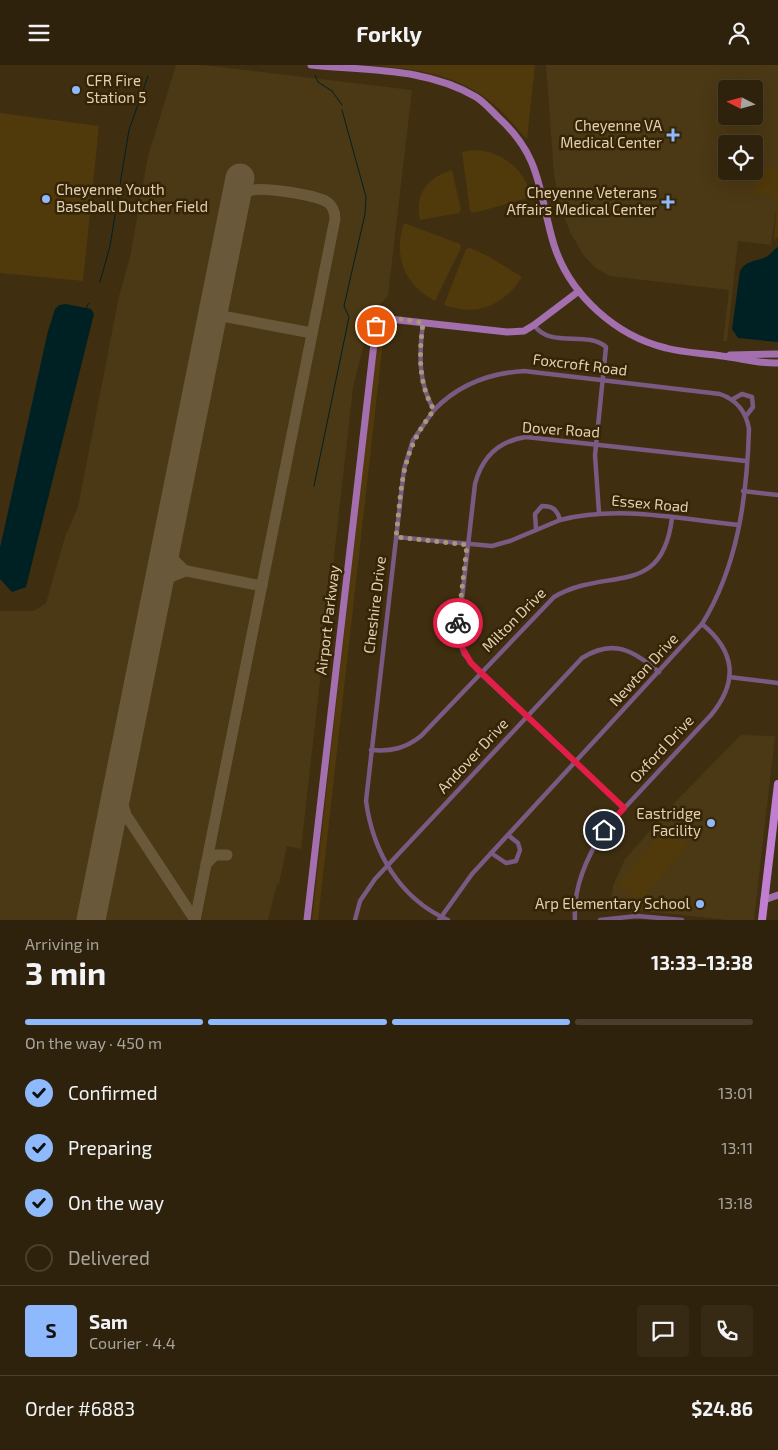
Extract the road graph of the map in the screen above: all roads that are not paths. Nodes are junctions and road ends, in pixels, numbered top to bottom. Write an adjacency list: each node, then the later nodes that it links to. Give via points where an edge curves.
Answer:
1 (310, 65): 2 (street, via 412,74 449,84 477,97 515,133 531,158 545,199 554,245 563,267)
2 (579, 291): 4 (street); 6 (street, via 601,314 634,337 666,349)
3 (423, 323): 4 (street, via 515,333); 10 (street, via 422,382); 39 (street, Airport Parkway, via 389,319 378,323 374,333)
4 (534, 325): 8 (street, via 546,336 603,344 607,352)
5 (778, 354): 6 (street)
6 (725, 356): 7 (street)
7 (778, 363)
8 (604, 381): 9 (street, Foxcroft Road, via 712,392); 10 (street, Foxcroft Road, via 524,371 498,374 464,386); 12 (street)
9 (732, 399): 11 (street); 11 (street, Foxcroft Road, via 742,394 752,397 753,407)
10 (434, 410): 21 (street, Cheshire Drive, via 421,427 408,455)
11 (746, 416): 13 (street, Foxcroft Road, via 749,429)
12 (596, 445): 13 (street, Dover Road); 16 (street); 22 (street, Dover Road, via 526,437 495,449 479,469 474,484)
13 (746, 461): 14 (street, Foxcroft Road)
14 (743, 491): 15 (street); 19 (street, Newton Drive)
15 (778, 495)
16 (599, 513): 17 (street, Essex Road); 18 (street, Essex Road)
17 (672, 518): 19 (street, Essex Road); 25 (street, Milton Drive, via 665,549 646,570 623,579 581,584 554,597)
18 (560, 520): 20 (street, Essex Road); 20 (street, via 554,508 542,507 535,514)
19 (739, 525): 23 (street, Newton Drive, via 728,571)
20 (536, 529): 22 (street, Essex Road, via 500,545)
21 (396, 537): 22 (street, Essex Road); 29 (street, Cheshire Drive)
22 (467, 545): 25 (street, Dover Road, via 458,634 464,654)
23 (702, 624): 24 (street, Newton Drive); 26 (street, via 724,646)
24 (659, 672): 28 (street, Andover Drive, via 630,651 613,647 596,650 575,665); 30 (street, Newton Drive)
25 (480, 673): 28 (street, Dover Road); 29 (street, Milton Drive, via 413,743 393,750)
26 (730, 677): 27 (street); 32 (street, Oxford Drive, via 716,708)
27 (778, 683)
28 (528, 717): 30 (street, Dover Road); 35 (street, Andover Drive)
29 (371, 751): 35 (street, Cheshire Drive, via 368,815)
30 (575, 763): 32 (street, Dover Road); 33 (street, Newton Drive)
31 (778, 784): 37 (main road)
32 (624, 808): 42 (street, Oxford Drive, via 604,830 586,862 576,897)
33 (508, 835): 34 (street, Newton Drive); 34 (street, via 518,843 520,850 516,861 506,863)
34 (491, 853): 38 (street, Newton Drive, via 460,888)
35 (386, 867): 38 (street, Cheshire Drive, via 414,899); 40 (street, Andover Drive, via 367,888)
36 (778, 895): 37 (street)
37 (764, 900): 45 (main road)
38 (440, 918): 41 (street, Cheshire Drive)
39 (307, 920)
40 (355, 920)
41 (448, 920)
42 (575, 920)
43 (600, 920): 44 (street, via 631,915)
44 (682, 920)
45 (762, 920)

